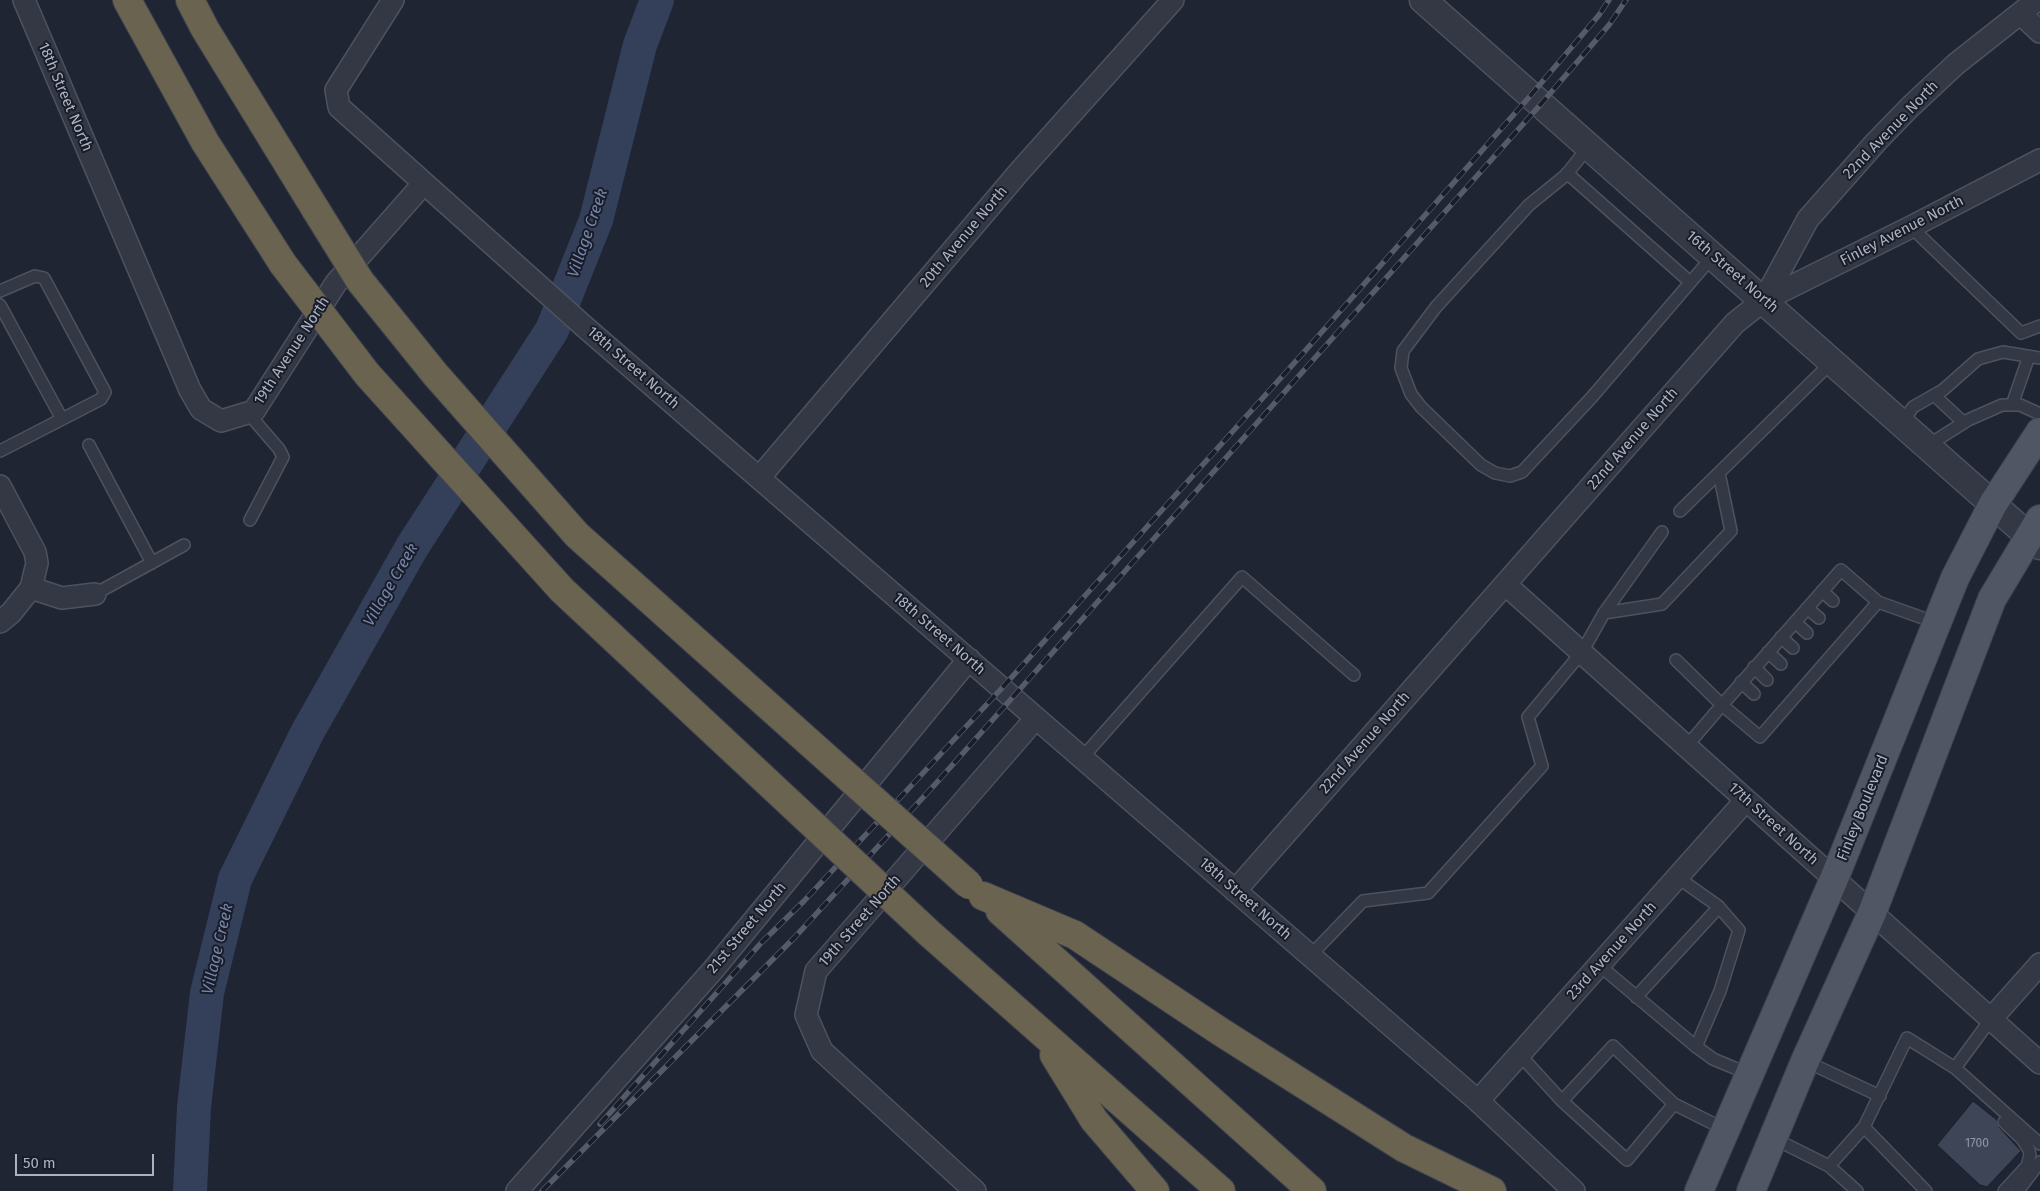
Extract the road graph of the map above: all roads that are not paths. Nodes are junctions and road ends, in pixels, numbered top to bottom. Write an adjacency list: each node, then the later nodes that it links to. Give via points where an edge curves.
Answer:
1 (24, 0): 13 (street, 18th Street North)
2 (127, 0): 85 (highway, bridge, via 205,142 283,264 367,374 562,590 929,933)
3 (190, 0): 76 (highway, bridge, via 360,281 435,374 577,535)
4 (393, 0): 12 (street, 18th Street North, via 336,90 339,107)
5 (1173, 0): 35 (street, 20th Avenue North, via 1020,171)
6 (1423, 0): 9 (street, 16th Street North)
7 (2029, 7): 8 (street); 18 (street, 22nd Avenue North, via 1956,64 1876,142 1808,219)
8 (2040, 32)
9 (1589, 146): 11 (lane); 15 (street, 16th Street North)
10 (2040, 160): 14 (street, Finley Avenue North)
11 (1568, 173): 16 (lane); 16 (lane, via 1529,205 1436,307 1403,351 1401,368 1411,394 1481,465 1495,473 1510,476 1522,472 1592,398)
12 (424, 183): 25 (street, 19th Avenue North, via 336,283 254,411); 35 (street, 18th Street North)
13 (105, 194): 25 (street, 19th Avenue North, via 201,409 221,421)
14 (1911, 227): 18 (street, Finley Avenue North); 20 (lane, via 2022,333)
15 (1713, 256): 16 (lane); 18 (street, 16th Street North)
16 (1690, 282)
17 (0, 290): 27 (lane, via 35,276 44,278 105,392 101,399)
18 (1764, 300): 22 (street, 16th Street North); 44 (street, 22nd Avenue North, via 1735,323)
19 (0, 305): 27 (lane)
20 (2040, 326)
21 (2035, 357): 23 (lane, via 2003,352 1978,359); 24 (lane)
22 (1833, 361): 29 (street, 16th Street North); 34 (lane)
23 (1934, 396): 28 (lane); 29 (lane, via 1914,407)
24 (2012, 405): 26 (lane); 28 (lane)
25 (248, 413): 39 (lane, via 283,457)
26 (2040, 414)
27 (62, 419): 33 (lane)
28 (1963, 422): 32 (lane)
29 (1902, 423): 32 (street, 16th Street North)
30 (2040, 432): 37 (main road, Finley Boulevard)
31 (89, 446): 43 (lane)
32 (1927, 446): 37 (street, 16th Street North)
33 (0, 451)
34 (1719, 473): 38 (lane); 51 (lane, via 1732,531 1662,604)
35 (759, 478): 61 (street, 18th Street North)
36 (0, 486): 45 (street, via 35,552 38,563)
37 (1993, 504): 41 (street, 16th Street North); 55 (main road, Finley Boulevard, via 1955,578)
38 (1680, 511)
39 (250, 520)
40 (1662, 532): 51 (lane)
41 (2036, 534): 79 (main road, via 1992,599)
42 (184, 545): 43 (lane)
43 (152, 563): 47 (lane)
44 (1505, 584): 59 (street, 17th Street North); 77 (street, 22nd Avenue North)
45 (31, 588): 47 (street, via 62,598); 53 (street)
46 (1822, 591): 48 (lane); 49 (lane, via 1841,570); 50 (lane)
47 (95, 594)
48 (1834, 601)
49 (1878, 602): 55 (lane); 69 (lane, via 1854,620 1840,636 1774,712 1760,737)
50 (1807, 608): 52 (lane); 54 (lane)
51 (1604, 613): 59 (lane)
52 (1819, 618)
53 (0, 622)
54 (1795, 622): 56 (lane); 57 (lane)
55 (1937, 623): 75 (main road, Finley Boulevard)
56 (1807, 632)
57 (1781, 637): 58 (lane); 60 (lane)
58 (1793, 648)
59 (1582, 652): 71 (street, 17th Street North); 80 (lane, via 1528,717 1542,766 1435,886 1428,893 1363,901)
60 (1768, 652): 63 (lane); 64 (lane)
61 (968, 660): 70 (street, 18th Street North); 103 (street, 21st Street North, via 713,970)
62 (1676, 660): 69 (lane)
63 (1781, 664)
64 (1754, 668): 66 (lane); 67 (lane)
65 (1354, 675): 72 (lane, via 1242,577)
66 (1767, 680)
67 (1741, 682): 68 (lane); 69 (lane)
68 (1754, 694)
69 (1722, 705): 71 (lane)
70 (1036, 718): 72 (street, 18th Street North); 104 (street, 19th Street North, via 816,971 806,1014 822,1051)
71 (1686, 746): 73 (street, 17th Street North)
72 (1082, 758): 77 (street, 18th Street North)
73 (1746, 800): 74 (street, 23rd Avenue North); 75 (street, 17th Street North)
74 (1677, 877): 78 (lane); 82 (street, 23rd Avenue North)
75 (1834, 879): 79 (street, 17th Street North); 91 (main road, Finley Boulevard)
76 (976, 891): 107 (highway); 108 (highway, via 1075,935 1404,1148)
77 (1235, 891): 80 (street, 18th Street North)
78 (1718, 907): 83 (lane); 86 (lane, via 1740,930 1720,991)
79 (1872, 913): 84 (street, 17th Street North); 88 (main road)
80 (1310, 956): 95 (street, 18th Street North)
81 (2040, 964): 84 (street)
82 (1599, 965): 83 (lane); 87 (street, 23rd Avenue North)
83 (1636, 997): 86 (lane)
84 (1991, 1019): 89 (street, 17th Street North); 90 (lane)
85 (1040, 1032): 105 (highway, via 1094,1120); 106 (highway)
86 (1696, 1047): 91 (lane, via 1713,1059)
87 (1520, 1055): 94 (lane); 95 (street, 23rd Avenue North)
88 (1805, 1062): 93 (lane); 99 (main road)
89 (2040, 1063)
90 (1955, 1068): 92 (lane); 93 (lane, via 1907,1038)
91 (1749, 1074): 98 (main road, Finley Boulevard)
92 (1969, 1081): 100 (lane); 114 (lane, via 1981,1102 2022,1139 2029,1150 2027,1166)
93 (1880, 1096): 97 (lane)
94 (1562, 1101): 96 (lane, via 1612,1046); 96 (lane, via 1627,1160)
95 (1478, 1102): 109 (street, 18th Street North)
96 (1674, 1104): 98 (lane)
97 (1864, 1127): 102 (lane); 113 (lane)
98 (1724, 1130): 110 (main road, Finley Boulevard)
99 (1773, 1138): 102 (lane); 111 (main road)
100 (2040, 1144)
101 (2040, 1162): 115 (lane)
102 (1829, 1166): 112 (lane)
103 (517, 1191)
104 (976, 1191)
105 (1155, 1191)
106 (1221, 1191)
107 (1312, 1191)
108 (1492, 1191)
109 (1574, 1191)
110 (1699, 1191)
111 (1751, 1191)
112 (1857, 1191)
113 (1926, 1191)
114 (2004, 1191)
115 (2018, 1191)

